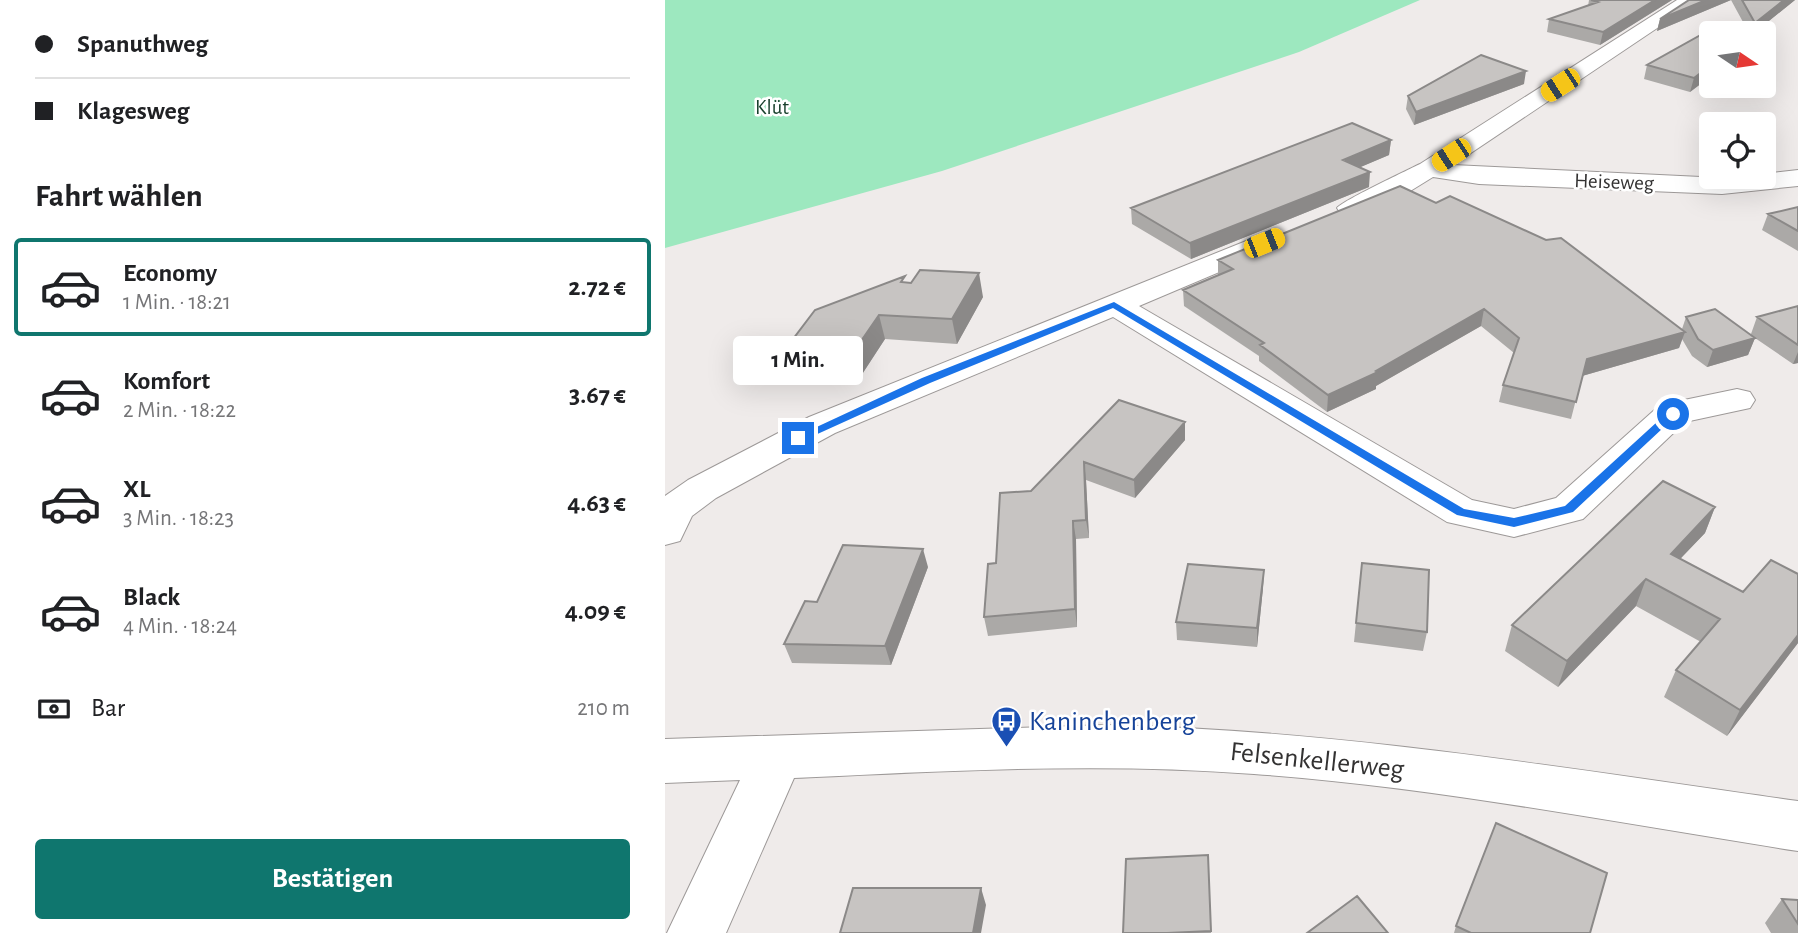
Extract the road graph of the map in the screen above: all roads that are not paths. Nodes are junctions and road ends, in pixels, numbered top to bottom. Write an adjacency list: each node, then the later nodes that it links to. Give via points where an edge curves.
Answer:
1 (1690, 0): 2 (street)
2 (1429, 169): 3 (street, Heiseweg, via 1479,176 1722,186); 4 (street)
3 (1798, 178)
4 (1327, 218)
5 (1289, 233): 6 (street)
6 (1114, 304): 7 (street, via 1461,512 1514,523 1569,509 1673,414); 8 (street, via 822,425 702,489 677,508)
7 (1737, 401)
8 (665, 531)
9 (777, 758): 10 (street, Felsenkellerweg); 11 (street, Felsenkellerweg, via 1107,747 1254,752 1442,774); 12 (street)
10 (665, 761)
11 (1798, 827)
12 (696, 933)

